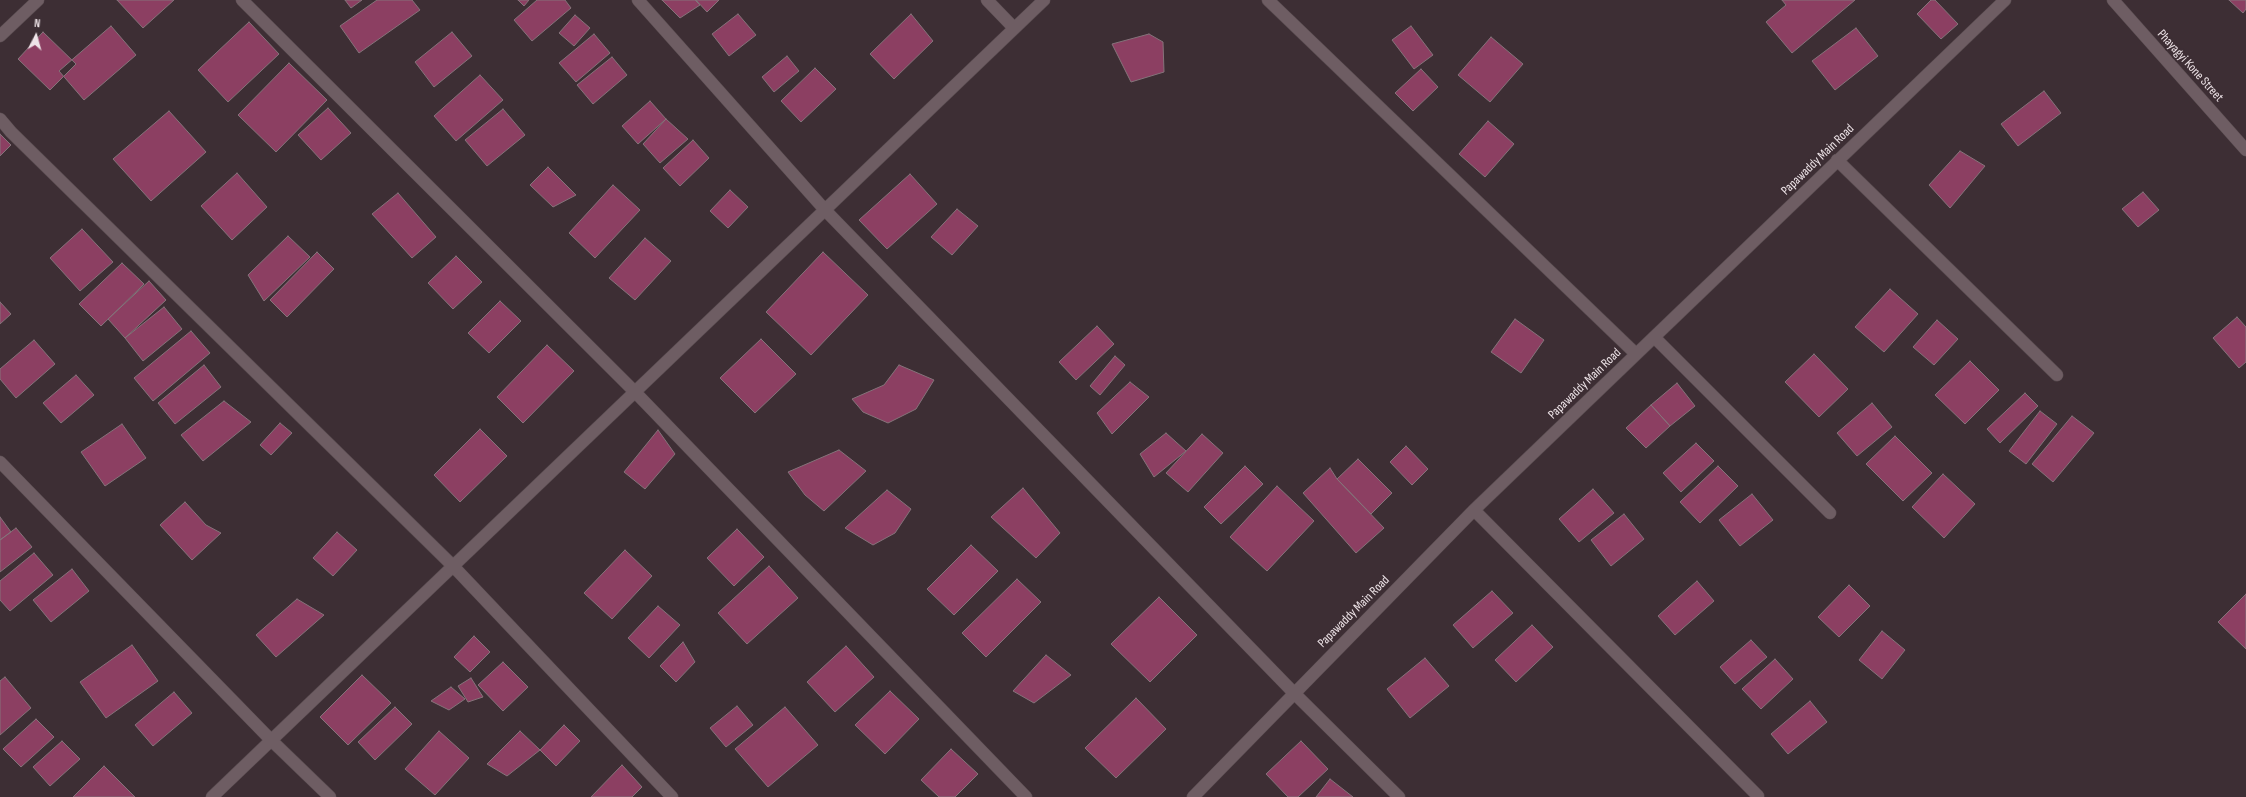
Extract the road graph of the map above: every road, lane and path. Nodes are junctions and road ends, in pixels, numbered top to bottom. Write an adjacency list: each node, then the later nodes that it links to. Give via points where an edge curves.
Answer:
1 (38, 0): 10 (street)
2 (242, 0): 18 (street)
3 (638, 0): 14 (street)
4 (987, 0): 9 (street)
5 (1044, 0): 9 (street)
6 (1268, 0): 16 (street)
7 (2005, 0): 13 (street, Papawaddy Main Road)
8 (2113, 0): 12 (street, Phayagyi Kone Street)
9 (1014, 28): 14 (street)
10 (0, 36)
11 (0, 119): 22 (street)
12 (2246, 150)
13 (1838, 160): 15 (street, Papawaddy Main Road); 17 (street)
14 (825, 210): 18 (street); 23 (street)
15 (1654, 337): 16 (street, Papawaddy Main Road); 21 (street)
16 (1636, 354): 20 (street, Papawaddy Main Road)
17 (2057, 375)
18 (635, 392): 22 (street); 29 (street)
19 (0, 462): 24 (street)
20 (1474, 510): 23 (street, Papawaddy Main Road); 25 (street)
21 (1830, 512)
22 (453, 566): 24 (street); 28 (street)
23 (1294, 693): 30 (street, Papawaddy Main Road); 31 (street)
24 (271, 740): 26 (street); 27 (street)
25 (1758, 796)
26 (212, 797)
27 (330, 797)
28 (672, 797)
29 (1026, 797)
30 (1193, 797)
31 (1400, 797)

